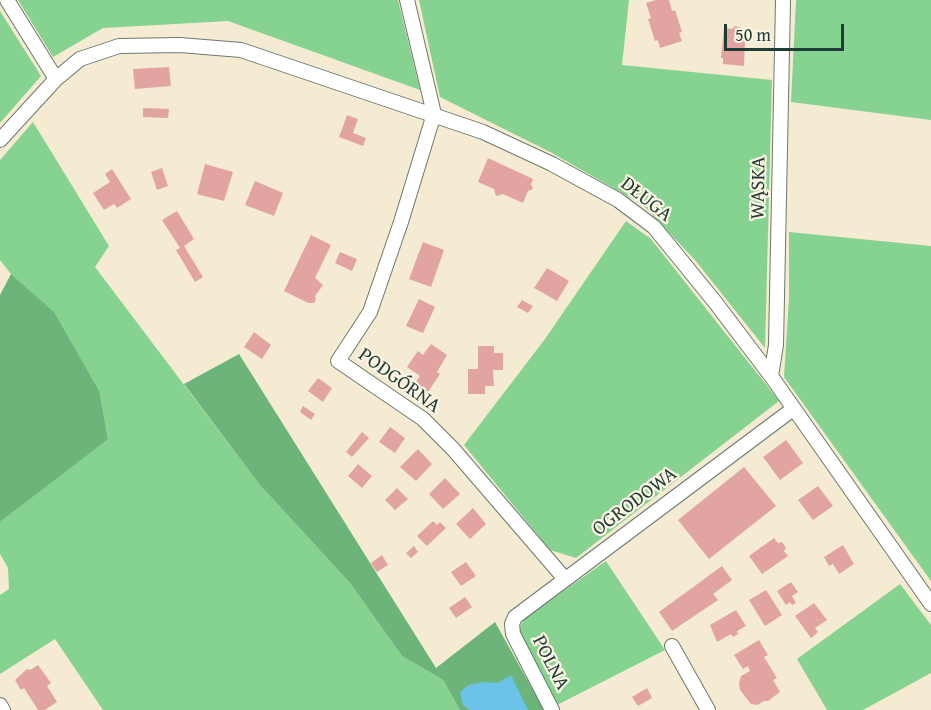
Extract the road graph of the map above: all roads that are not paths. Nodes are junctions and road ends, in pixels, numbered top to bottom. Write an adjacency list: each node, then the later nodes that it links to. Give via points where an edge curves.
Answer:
1 (7, 0): 4 (street)
2 (407, 0): 5 (street)
3 (783, 0): 7 (street, WĄSKA, via 776,345)
4 (56, 79): 5 (street, DŁUGA, via 80,59 119,46 241,50); 6 (street)
5 (435, 114): 7 (street, DŁUGA, via 552,164 618,200 654,227); 9 (street, PODGÓRNA, via 370,312 338,361 423,419)
6 (0, 140)
7 (771, 376): 8 (street, DŁUGA)
8 (793, 409): 9 (street, OGRODOWA); 10 (street, DŁUGA)
9 (565, 579): 11 (street, OGRODOWA, via 515,617)
10 (931, 604)
11 (513, 634): 15 (street, POLNA)
12 (672, 646): 16 (street)
13 (0, 705): 14 (street)
14 (3, 710)
15 (552, 710)
16 (708, 710)

